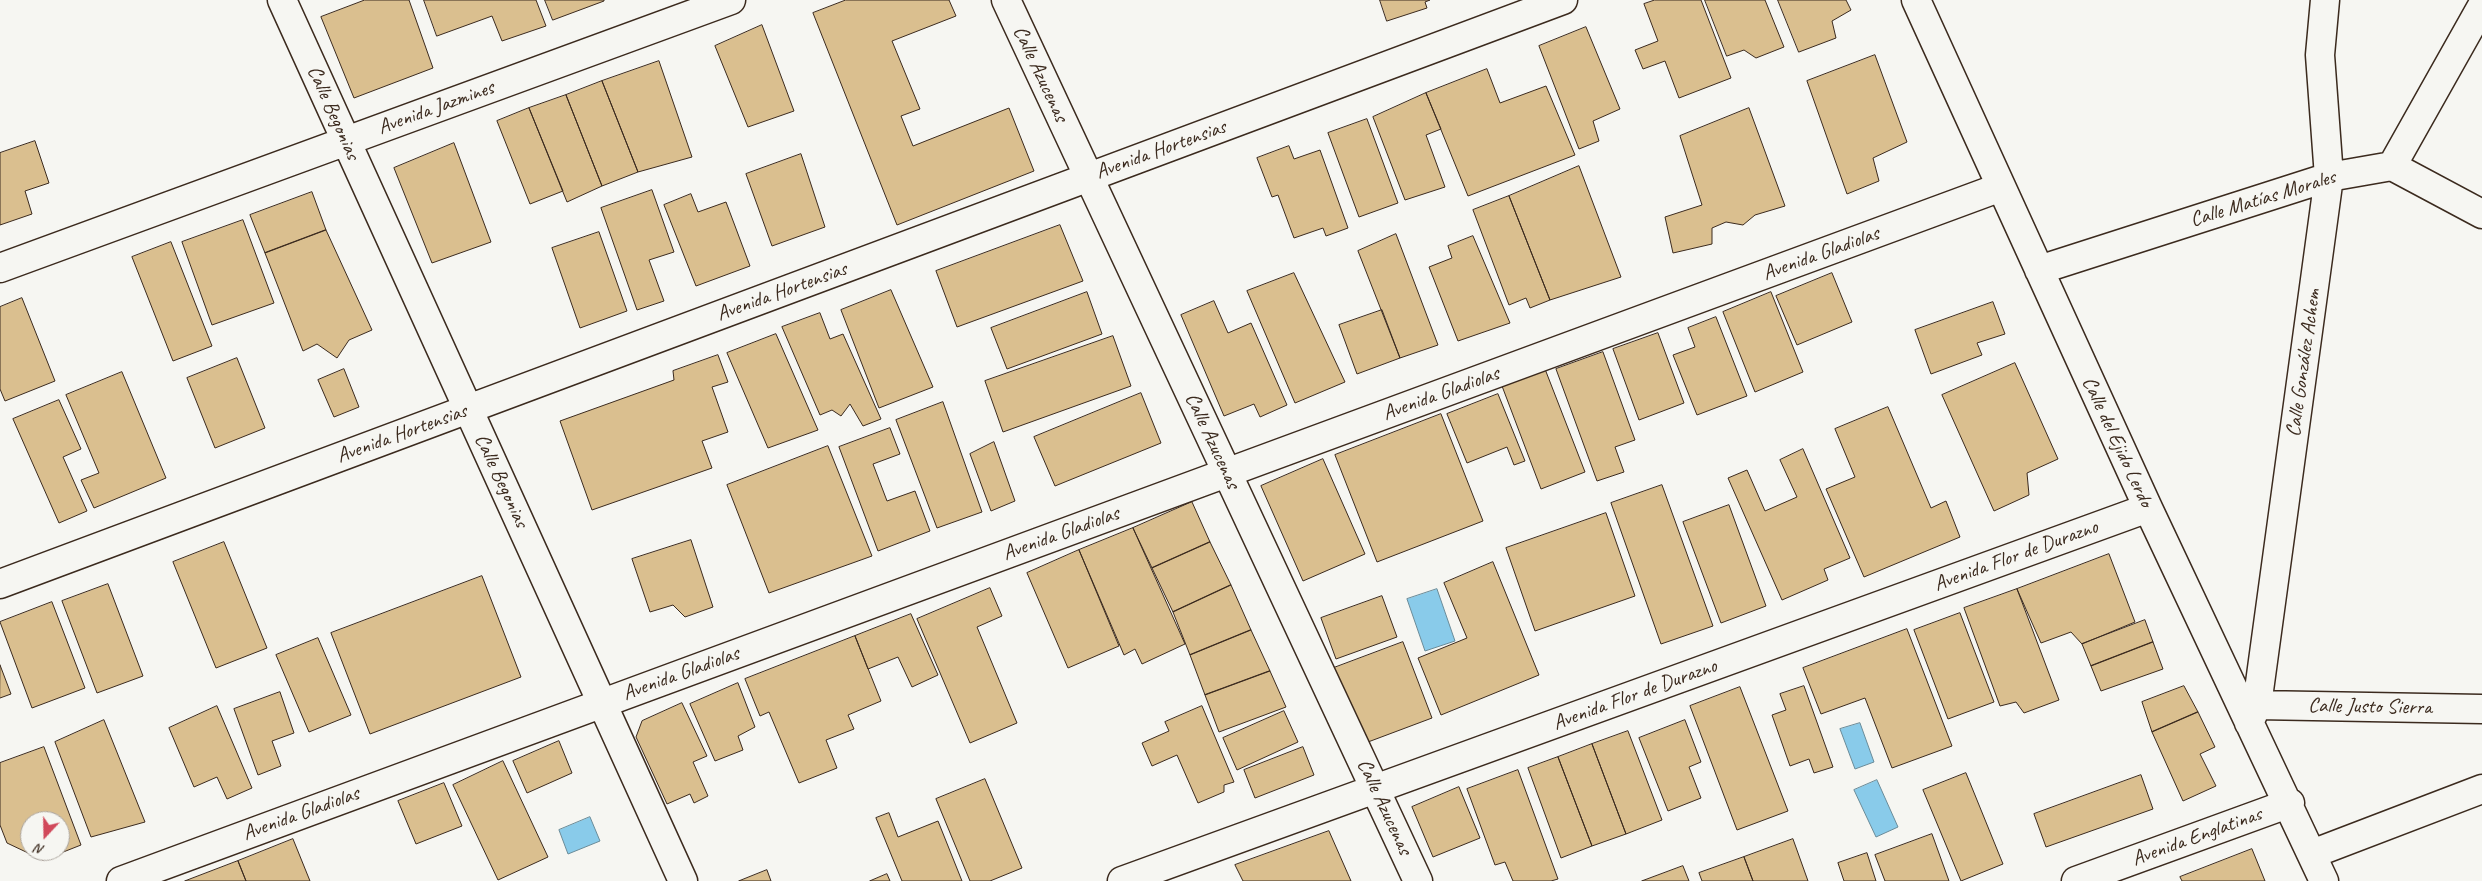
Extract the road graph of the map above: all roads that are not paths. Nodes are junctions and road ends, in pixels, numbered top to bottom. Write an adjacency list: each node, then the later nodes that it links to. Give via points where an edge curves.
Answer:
1 (282, 0): 8 (street, Calle Begonias)
2 (731, 0): 8 (street, Avenida Jazmines)
3 (1006, 0): 10 (street, Calle Azucenas)
4 (1563, 0): 10 (street, Avenida Hortensias)
5 (1916, 0): 12 (street, Calle del Ejido Lerdo)
6 (2325, 0): 11 (street, Calle González Achem, via 2320,56)
7 (2482, 6): 9 (street)
8 (345, 141): 14 (street, Avenida Jazmines); 16 (street, Calle Begonias)
9 (2392, 166): 11 (street, Calle Matías Morales); 13 (street)
10 (1089, 177): 16 (street, Avenida Hortensias); 17 (street, Calle Azucenas)
11 (2329, 177): 15 (street, Calle Matías Morales); 22 (street, Calle González Achem)
12 (2001, 187): 15 (street, Calle del Ejido Lerdo); 17 (street, Avenida Gladiolas)
13 (2482, 214)
14 (0, 268)
15 (2038, 270): 18 (street, Calle del Ejido Lerdo)
16 (468, 409): 19 (street, Avenida Hortensias); 20 (street, Calle Begonias)
17 (1226, 473): 20 (street, Avenida Gladiolas); 23 (street, Calle Azucenas)
18 (2148, 508): 22 (street, Calle del Ejido Lerdo); 23 (street, Avenida Flor de Durazno)
19 (0, 584)
20 (602, 703): 27 (street, Avenida Gladiolas); 28 (street, Calle Begonias)
21 (2482, 709): 22 (street, Calle Justo Sierra)
22 (2253, 714): 25 (street, Calle del Ejido Lerdo)
23 (1375, 789): 29 (street, Avenida Flor de Durazno); 30 (street, Calle Azucenas)
24 (2482, 789): 26 (street)
25 (2290, 803): 26 (street, Calle del Ejido Lerdo); 31 (street, Avenida Englatinas)
26 (2312, 854): 32 (street, Calle del Ejido Lerdo)
27 (121, 881)
28 (683, 881)
29 (1122, 881)
30 (1418, 881)
31 (2076, 881)
32 (2324, 881)

